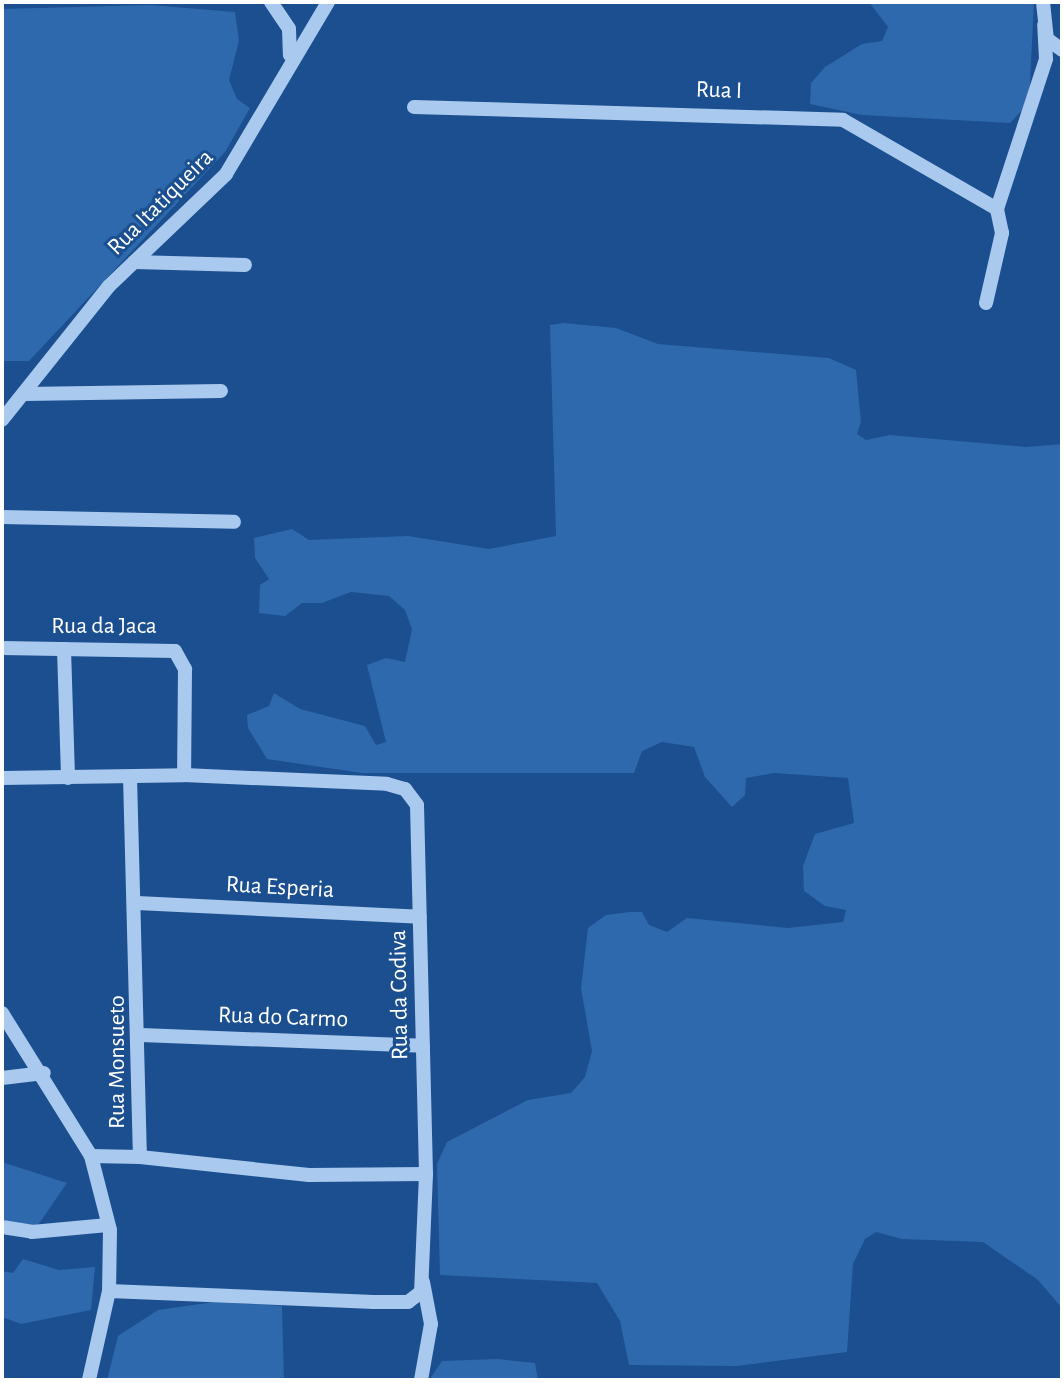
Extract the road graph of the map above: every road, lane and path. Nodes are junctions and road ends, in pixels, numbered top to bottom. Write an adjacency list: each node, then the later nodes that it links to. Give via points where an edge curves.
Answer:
1 (271, 2): 7 (street, via 292,42)
2 (328, 2): 7 (street, Rua Itatiqueira)
3 (1043, 2): 4 (street)
4 (1044, 25): 5 (street, via 1047,39); 6 (street)
5 (1062, 51): 6 (street)
6 (1046, 59): 9 (street)
7 (280, 77): 10 (street, Rua Itatiqueira, via 226,174)
8 (414, 107): 9 (street, Rua I, via 843,120)
9 (997, 209): 12 (street, via 1002,233)
10 (134, 262): 11 (street); 14 (street, Rua Itatiqueira, via 66,333)
11 (245, 265)
12 (986, 303)
13 (221, 391): 14 (street)
14 (24, 394): 15 (street, Rua Itatiqueira)
15 (2, 420)
16 (2, 517): 17 (street)
17 (234, 522)
18 (2, 648): 19 (street, Rua da Jaca)
19 (64, 649): 20 (street, Rua da Jaca, via 175,651 185,669); 23 (street)
20 (184, 775): 21 (street, Rua da Codiva); 25 (street, Rua da Codiva, via 405,789 417,805)
21 (130, 777): 23 (street, Rua da Codiva); 24 (street, Rua Monsueto)
22 (2, 778): 23 (street, Rua da Codiva)
23 (68, 778)
24 (137, 903): 25 (street, Rua Esperia); 27 (street, Rua Monsueto)
25 (420, 917): 28 (street, Rua da Codiva)
26 (2, 1013): 29 (street)
27 (141, 1035): 28 (street, Rua do Carmo); 32 (street, Rua Monsueto)
28 (423, 1046): 33 (street, Rua da Codiva)
29 (44, 1073): 30 (street); 31 (street)
30 (2, 1078)
31 (91, 1156): 32 (street); 34 (street)
32 (140, 1157): 33 (street, Rua Monsueto, via 309,1175)
33 (426, 1174): 36 (street, Rua da Codiva)
34 (108, 1225): 35 (street, via 32,1232); 37 (street)
35 (2, 1227)
36 (423, 1282): 37 (street, via 408,1302); 39 (street, Rua da Codiva, via 431,1324)
37 (109, 1291): 38 (street)
38 (89, 1380)
39 (421, 1380)

